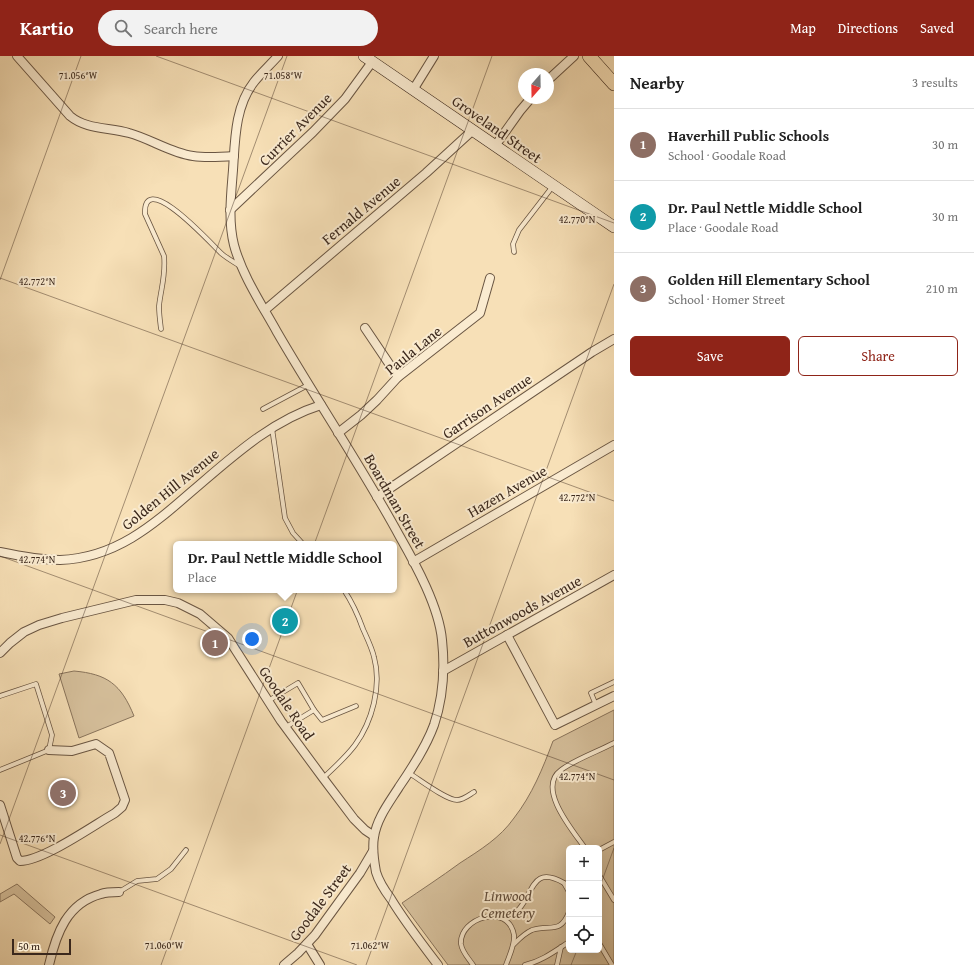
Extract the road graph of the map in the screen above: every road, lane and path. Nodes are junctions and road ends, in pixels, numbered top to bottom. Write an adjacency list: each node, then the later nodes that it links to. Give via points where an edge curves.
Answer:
1 (18, 56): 13 (street, via 70,116 81,123 129,133 193,156)
2 (278, 56): 13 (street, Boardman Street, via 253,82 246,94 238,119)
3 (434, 56): 9 (street)
4 (574, 56): 7 (street)
5 (589, 56): 8 (main road)
6 (368, 59): 9 (main road, Groveland Street); 15 (street, Currier Avenue, via 345,99)
7 (554, 74)
8 (614, 84)
9 (413, 90): 11 (main road, Groveland Street)
10 (526, 104): 12 (street)
11 (473, 130): 12 (main road, Groveland Street); 20 (street, Fernald Avenue)
12 (495, 146): 14 (main road, Groveland Street)
13 (234, 156): 15 (street, Boardman Street)
14 (554, 186): 16 (main road, Groveland Street); 17 (lane, via 519,230 513,244)
15 (230, 210): 18 (street, Boardman Street, via 232,237)
16 (614, 227)
17 (514, 252)
18 (242, 267): 20 (street, Boardman Street); 22 (lane, via 223,255 165,202 153,199 149,201 145,214 164,256 164,282 159,309)
19 (490, 278): 24 (street, Paula Lane, via 480,312)
20 (265, 310): 25 (street, Boardman Street)
21 (366, 328): 24 (street)
22 (161, 329)
23 (614, 339): 31 (street, Garrison Avenue)
24 (398, 377): 29 (street, Paula Lane, via 372,405)
25 (308, 385): 26 (street, Boardman Street); 27 (lane)
26 (321, 405): 28 (street, Golden Hill Avenue, via 304,410); 29 (street, Boardman Street)
27 (263, 408)
28 (272, 428): 32 (lane, via 285,518); 33 (street, Golden Hill Avenue, via 244,447 140,533 117,547 92,555 60,560)
29 (338, 433): 31 (street, Boardman Street)
30 (614, 445): 34 (street, Hazen Avenue)
31 (377, 497): 34 (street, Boardman Street)
32 (300, 541)
33 (0, 552)
34 (413, 562): 39 (street, Boardman Street, via 434,609 442,636)
35 (614, 575): 37 (street, Buttonwoods Avenue)
36 (346, 593): 52 (lane, via 360,620 374,657 376,687 371,714 362,735 345,757)
37 (507, 635): 39 (street, Buttonwoods Avenue); 44 (street, via 555,725)
38 (0, 652): 43 (street, Goodale Road, via 39,625 136,600 165,600 178,603 200,614 228,638)
39 (443, 671): 51 (street, Boardman Street, via 441,696 433,726)
40 (614, 682): 44 (lane, via 591,693)
41 (0, 696): 49 (lane, via 36,684 52,735)
42 (614, 696): 44 (street)
43 (268, 701): 46 (lane, via 298,683); 47 (street, Goodale Road)
44 (596, 705)
45 (356, 706): 46 (lane, via 322,720)
46 (314, 710): 47 (lane)
47 (285, 727): 52 (street, Goodale Road)
48 (614, 743): 57 (lane, via 560,770 553,780 553,796)
49 (49, 750): 50 (lane); 54 (street, via 72,751 96,744 103,748 109,753 125,800 122,807 53,850 20,861)
50 (0, 770)
51 (409, 772): 53 (lane, via 449,798 464,799); 55 (street, Boardman Street, via 383,813)
52 (323, 778): 55 (street, Goodale Road, via 354,819)
53 (474, 792)
54 (0, 805)
55 (374, 836): 60 (street, Boardman Street)
56 (614, 842): 58 (lane)
57 (583, 845)
58 (602, 848)
59 (186, 850): 65 (lane, via 171,869 157,879 137,881)
60 (373, 851): 69 (street, Goodale Street, via 360,873); 77 (street, Boardman Street, via 382,885)
61 (602, 880): 66 (lane)
62 (567, 881): 63 (lane)
63 (564, 883): 64 (lane); 68 (lane, via 547,877 535,882 518,910)
64 (566, 887)
65 (119, 892): 74 (street, via 102,893 79,904 59,930)
66 (614, 900)
67 (566, 917): 70 (lane, via 563,924 558,926 531,930)
68 (502, 918): 70 (lane, via 511,928); 78 (lane, via 484,917 464,932 462,949)
69 (307, 944): 75 (street, Goodale Street); 76 (street)
70 (514, 944): 79 (lane)
71 (566, 944): 72 (lane)
72 (561, 947): 80 (lane, via 535,963); 81 (lane)
73 (602, 948): 82 (lane)
74 (49, 965)
75 (284, 965)
76 (320, 965)
77 (438, 965)
78 (473, 965)
79 (506, 965)
80 (525, 965)
81 (557, 965)
82 (612, 965)

